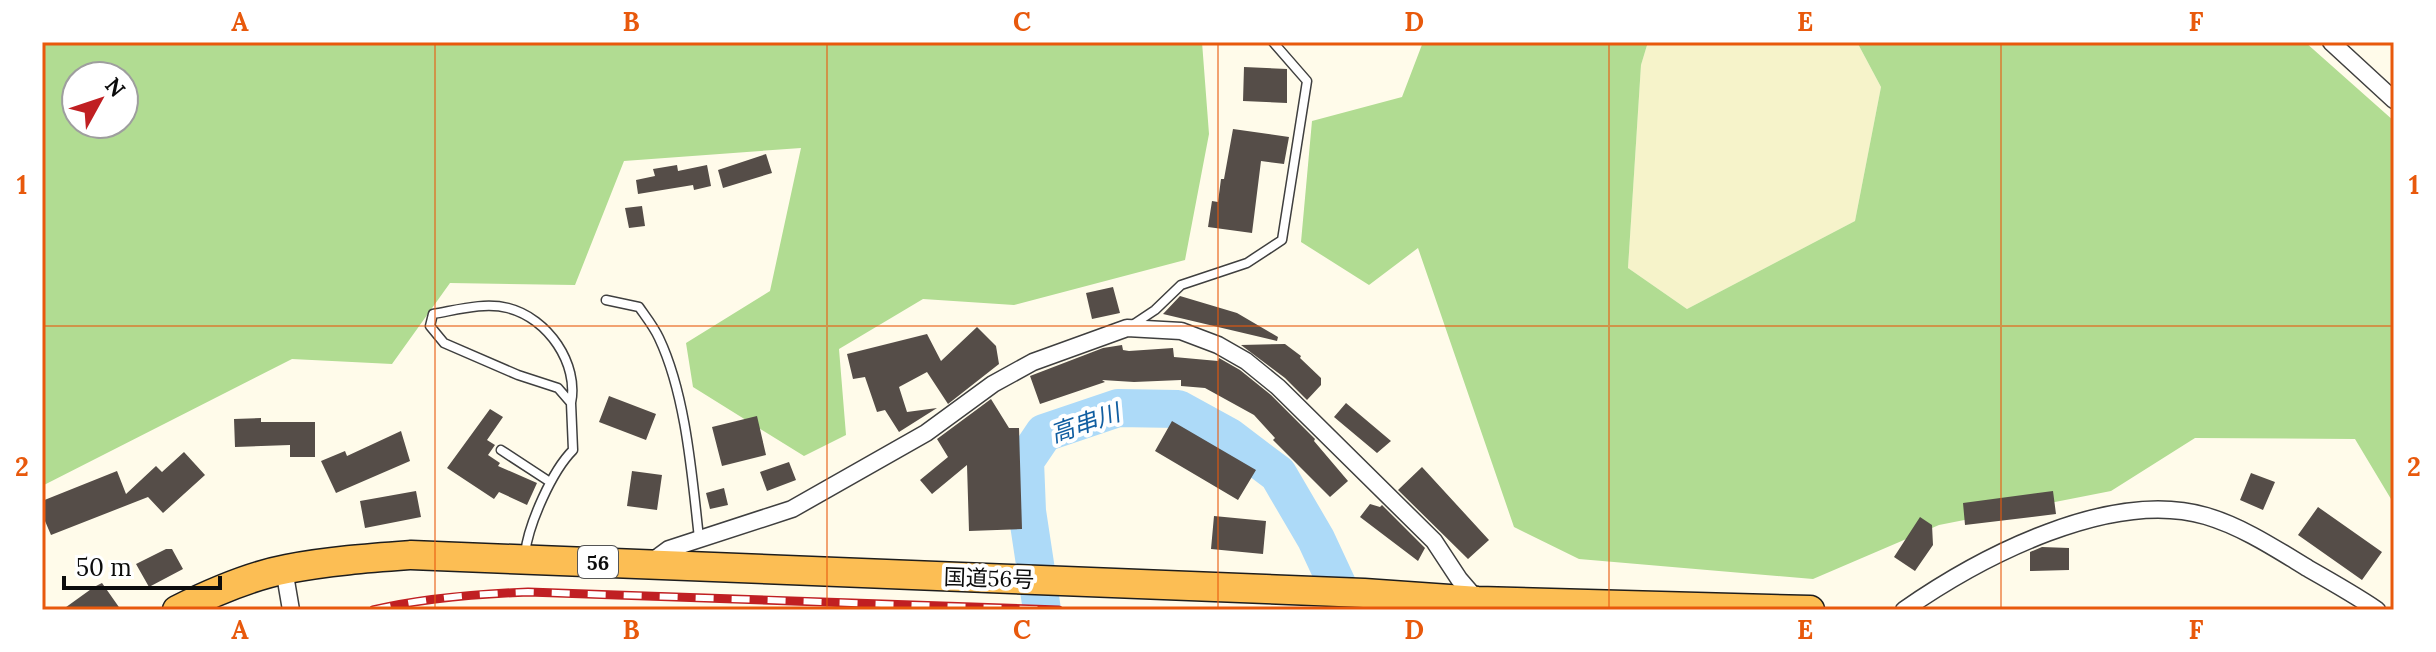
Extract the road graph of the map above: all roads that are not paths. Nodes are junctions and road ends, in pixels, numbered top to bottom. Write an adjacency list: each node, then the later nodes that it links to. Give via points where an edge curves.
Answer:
1 (1273, 42): 5 (lane, via 1307,81 1282,240 1247,263 1181,285)
2 (2331, 42): 3 (street)
3 (2394, 100)
4 (606, 300): 9 (lane, via 639,307 659,337 690,460)
5 (1127, 328): 9 (street, via 1033,362 926,433 792,509); 13 (street, via 1181,331 1246,361 1434,541)
6 (571, 403): 6 (lane, via 558,388 444,343 430,326 433,314 510,308 548,330 574,387); 8 (lane, via 573,450)
7 (501, 450): 8 (lane)
8 (550, 482): 10 (lane)
9 (699, 538): 11 (street, via 669,549)
10 (525, 558): 11 (highway, 国道56号 / 56); 12 (highway, 国道56号 / 56, via 411,555)
11 (649, 564): 13 (highway, 国道56号 / 56)
12 (284, 569): 14 (highway, 国道56号 / 56); 15 (street)
13 (1478, 601): 16 (highway, 国道56号 / 56)
14 (177, 610)
15 (291, 610)
16 (1810, 610)
17 (1904, 610): 18 (street, via 1947,580 2032,537 2121,512 2167,509 2241,529)
18 (2377, 610)

